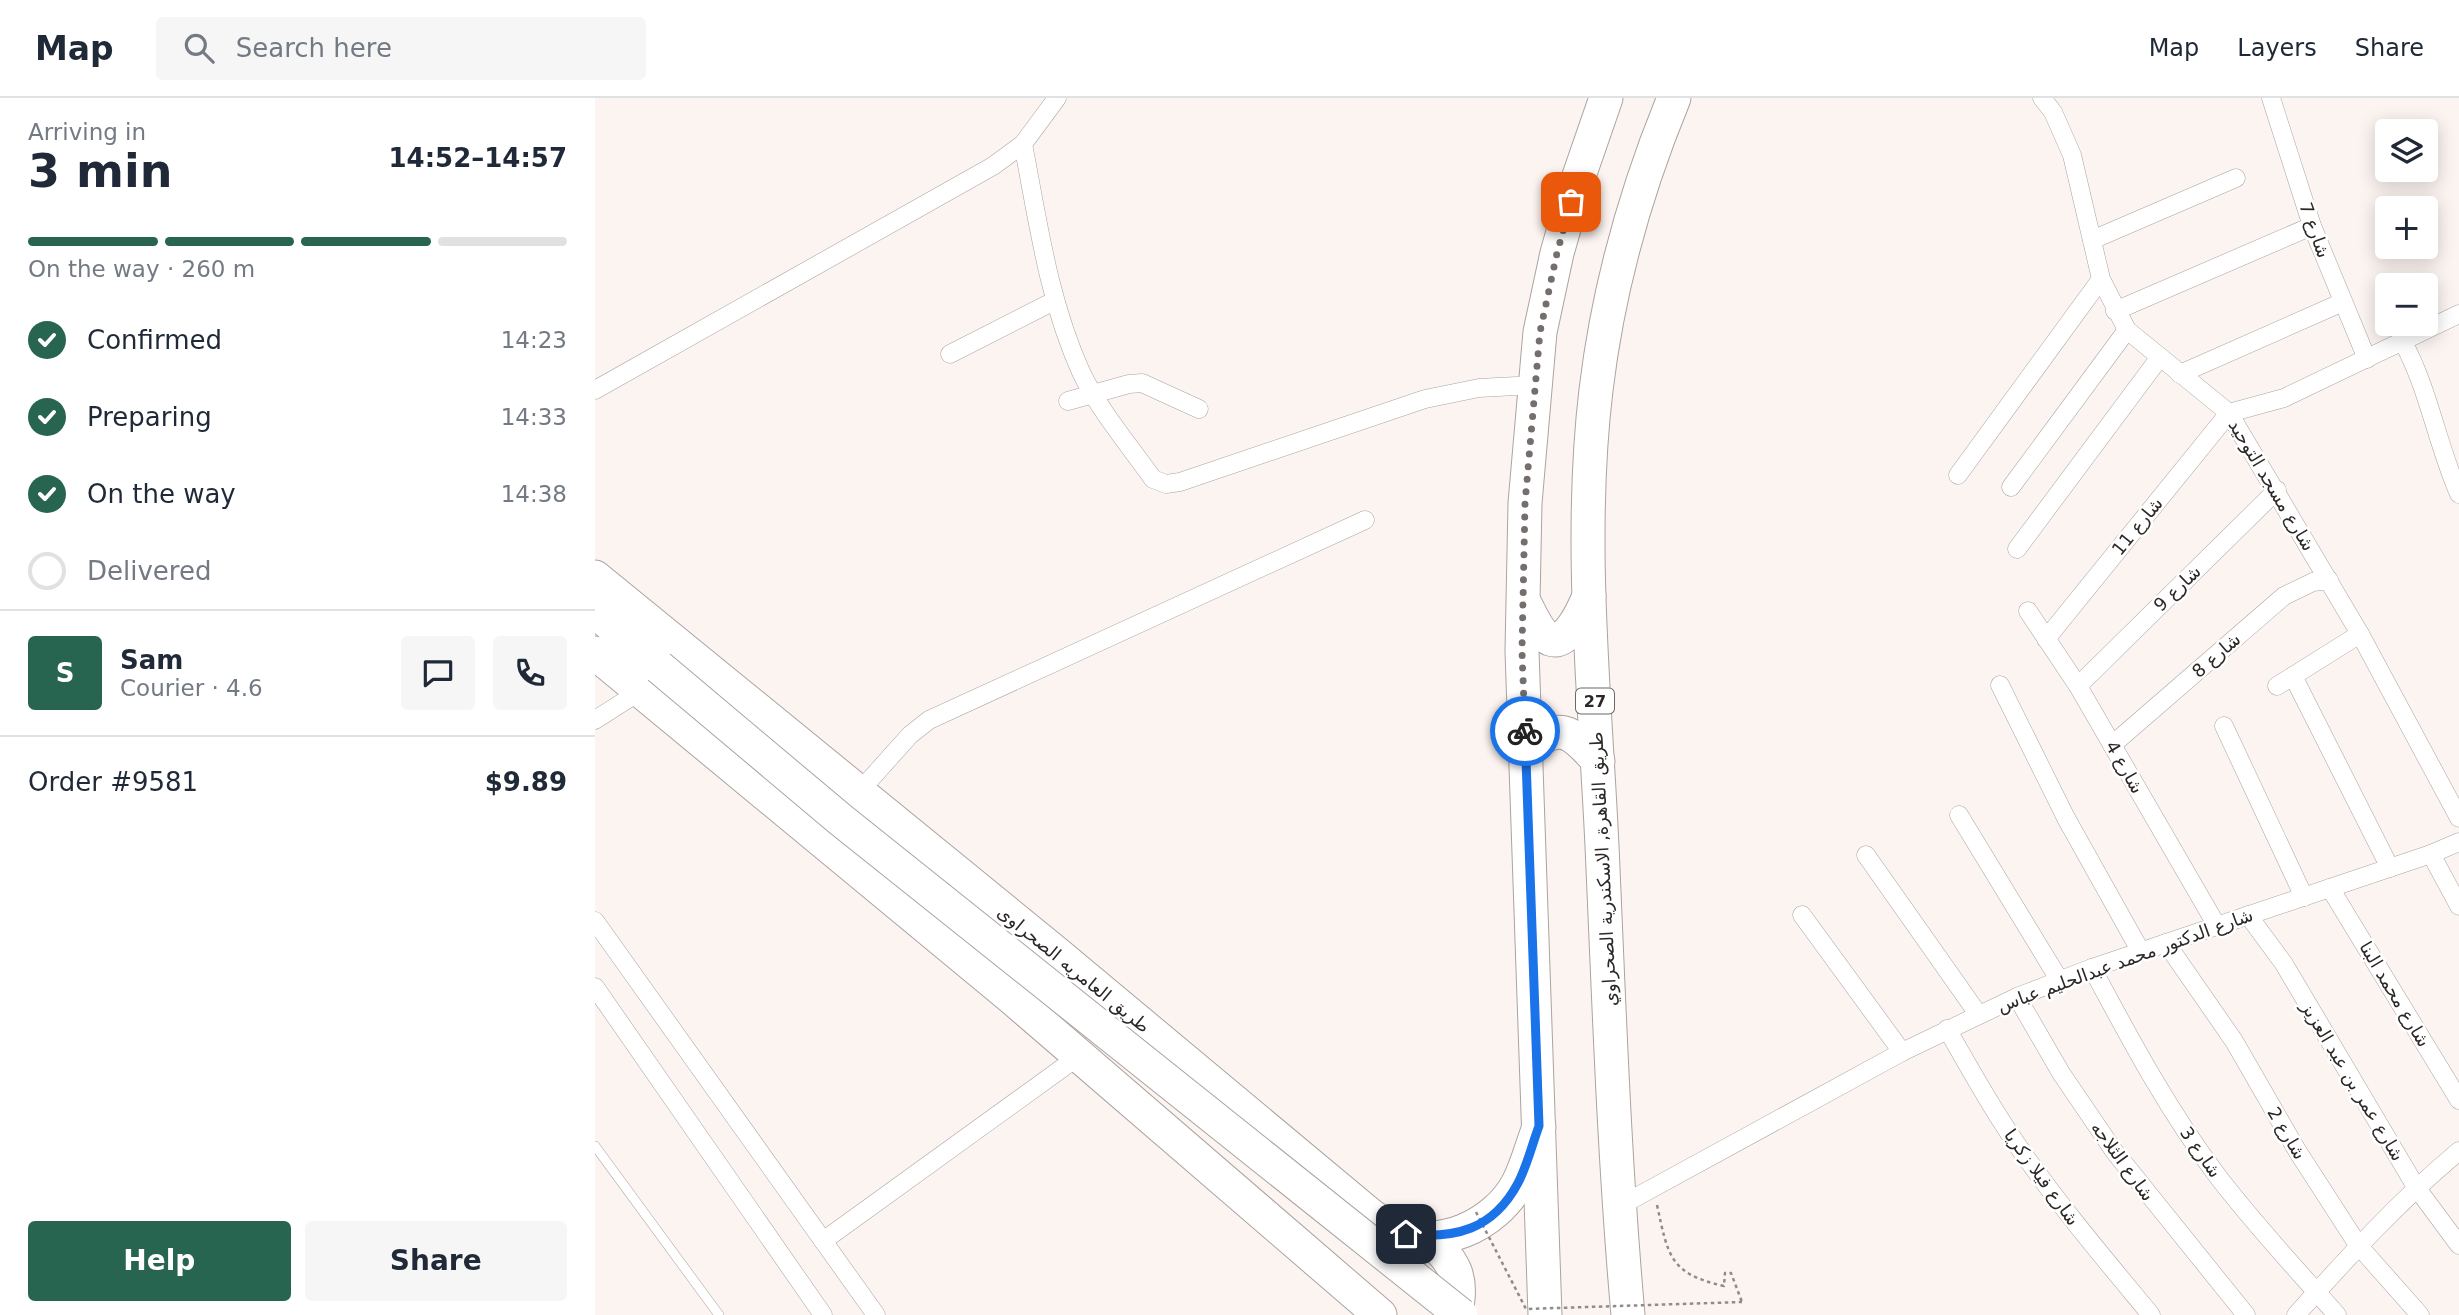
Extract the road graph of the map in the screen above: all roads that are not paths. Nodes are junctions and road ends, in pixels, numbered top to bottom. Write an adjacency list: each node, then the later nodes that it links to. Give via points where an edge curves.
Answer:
1 (1057, 98): 6 (street)
2 (1606, 98): 21 (highway, via 1557,253 1540,332)
3 (1674, 98): 35 (highway, طريق القاهرة, الاسكندرية الصحراوي / 27, via 1633,213 1611,301 1596,390)
4 (2042, 98): 9 (street, شارع مسجد التوحيد, via 2072,155)
5 (2271, 98): 8 (street, شارع 7)
6 (1023, 144): 11 (street); 22 (street, via 993,166)
7 (2236, 178): 9 (street)
8 (2312, 226): 12 (street, شارع 7); 13 (street)
9 (2092, 240): 10 (street, شارع مسجد التوحيد)
10 (2101, 279): 13 (street, شارع مسجد التوحيد); 27 (street)
11 (1054, 301): 17 (street); 23 (street)
12 (2343, 302): 19 (street, شارع 7); 20 (street)
13 (2115, 311): 15 (street, شارع مسجد التوحيد)
14 (2459, 314): 16 (street)
15 (2127, 330): 18 (street, شارع مسجد التوحيد); 28 (street)
16 (2403, 342): 19 (street); 30 (street, via 2424,386)
17 (950, 354)
18 (2160, 357): 20 (street, شارع مسجد التوحيد); 32 (street)
19 (2367, 359): 26 (street, via 2284,398)
20 (2181, 374): 26 (street, شارع مسجد التوحيد)
21 (1536, 385): 23 (street, via 1479,388 1425,399 1166,484 1153,479); 36 (highway, via 1525,503)
22 (595, 390)
23 (1093, 394): 24 (street); 25 (street, via 1142,383)
24 (1068, 401)
25 (1199, 409)
26 (2229, 413): 29 (street, شارع مسجد التوحيد); 40 (street, شارع 11)
27 (1958, 475)
28 (2011, 487)
29 (2277, 490): 34 (street, شارع مسجد التوحيد); 45 (street, شارع 9)
30 (2459, 494)
31 (1365, 520): 52 (street, via 929,720)
32 (2017, 549)
33 (595, 577): 52 (highway, طريق العامريه الصحراوى)
34 (2329, 579): 39 (street, شارع مسجد التوحيد); 49 (street, شارع 8, via 2284,596)
35 (1589, 596): 36 (highway, 27, via 1576,625 1557,639 1540,629); 51 (highway, طريق القاهرة, الاسكندرية الصحراوي / 27)
36 (1524, 602): 50 (highway)
37 (595, 611): 43 (highway)
38 (2028, 611): 40 (street, شارع 4)
39 (2360, 634): 42 (street); 54 (street, شارع مسجد التوحيد)
40 (2046, 639): 45 (street, شارع 4)
41 (595, 653): 43 (highway)
42 (2293, 676): 46 (street); 58 (street)
43 (650, 678): 47 (street); 75 (highway); 92 (highway, bridge, via 841,820)
44 (2000, 685): 67 (street, via 2066,818)
45 (2078, 686): 49 (street, شارع 4)
46 (2277, 686)
47 (595, 720)
48 (2224, 726): 60 (street)
49 (2112, 745): 65 (street, شارع 4)
50 (1526, 751): 51 (highway, 27, via 1541,737 1567,733 1579,739); 77 (highway)
51 (1598, 761): 81 (highway, طريق القاهرة, الاسكندرية الصحراوي / 27)
52 (858, 793): 82 (highway, طريق العامريه الصحراوى, via 1369,1214 1392,1229)
53 (1959, 815): 69 (street)
54 (2459, 818)
55 (2459, 842): 56 (street, شارع الدكتور محمد عبدالحليم عباس)
56 (2431, 853): 58 (street, شارع الدكتور محمد عبدالحليم عباس); 61 (street)
57 (1866, 855): 72 (street)
58 (2389, 868): 59 (street, شارع الدكتور محمد عبدالحليم عباس)
59 (2330, 888): 60 (street, شارع الدكتور محمد عبدالحليم عباس); 76 (street, شارع محمد البنا)
60 (2304, 897): 63 (street, شارع الدكتور محمد عبدالحليم عباس)
61 (2459, 906)
62 (1802, 915): 74 (street)
63 (2248, 915): 65 (street, شارع الدكتور محمد عبدالحليم عباس); 80 (street, شارع عمر بن عبد العزيز, via 2284,964)
64 (595, 920): 83 (street)
65 (2217, 926): 66 (street, شارع الدكتور محمد عبدالحليم عباس)
66 (2166, 943): 67 (street, شارع الدكتور محمد عبدالحليم عباس); 84 (street, شارع 2, via 2234,1041)
67 (2141, 952): 68 (street, شارع الدكتور محمد عبدالحليم عباس)
68 (2092, 968): 69 (street, شارع الدكتور محمد عبدالحليم عباس); 86 (street, شارع 3, via 2183,1127 2265,1235)
69 (2060, 981): 71 (street, شارع الدكتور محمد عبدالحليم عباس)
70 (595, 987): 88 (street)
71 (2017, 997): 72 (street, شارع الدكتور محمد عبدالحليم عباس); 96 (street, شارع الثلاجه, via 2114,1151)
72 (1978, 1014): 73 (street, شارع الدكتور محمد عبدالحليم عباس)
73 (1947, 1029): 74 (street, شارع الدكتور محمد عبدالحليم عباس); 95 (street, شارع فيلا زكريا, via 2023,1154)
74 (1902, 1052): 81 (street, شارع الدكتور محمد عبدالحليم عباس)
75 (1079, 1056): 83 (street); 90 (highway)
76 (2459, 1100)
77 (1539, 1126): 82 (highway, طريق العامريه الصحراوى, via 1519,1181 1501,1206 1462,1233); 93 (highway)
78 (595, 1146): 87 (lane)
79 (2459, 1151): 80 (street)
80 (2416, 1187): 84 (street); 85 (street, شارع عمر بن عبد العزيز)
81 (1618, 1207): 94 (highway, طريق القاهرة, الاسكندرية الصحراوي / 27)
82 (1426, 1236): 91 (highway, via 1455,1269 1459,1292)
83 (823, 1241): 89 (street)
84 (2358, 1245): 86 (street); 99 (street, شارع 2)
85 (2459, 1245)
86 (2317, 1292): 97 (street); 98 (street, شارع 3)
87 (719, 1315)
88 (823, 1315)
89 (876, 1315)
90 (1380, 1315)
91 (1455, 1315)
92 (1461, 1315)
93 (1545, 1315)
94 (1628, 1315)
95 (2151, 1315)
96 (2246, 1315)
97 (2296, 1315)
98 (2337, 1315)
99 (2420, 1315)

